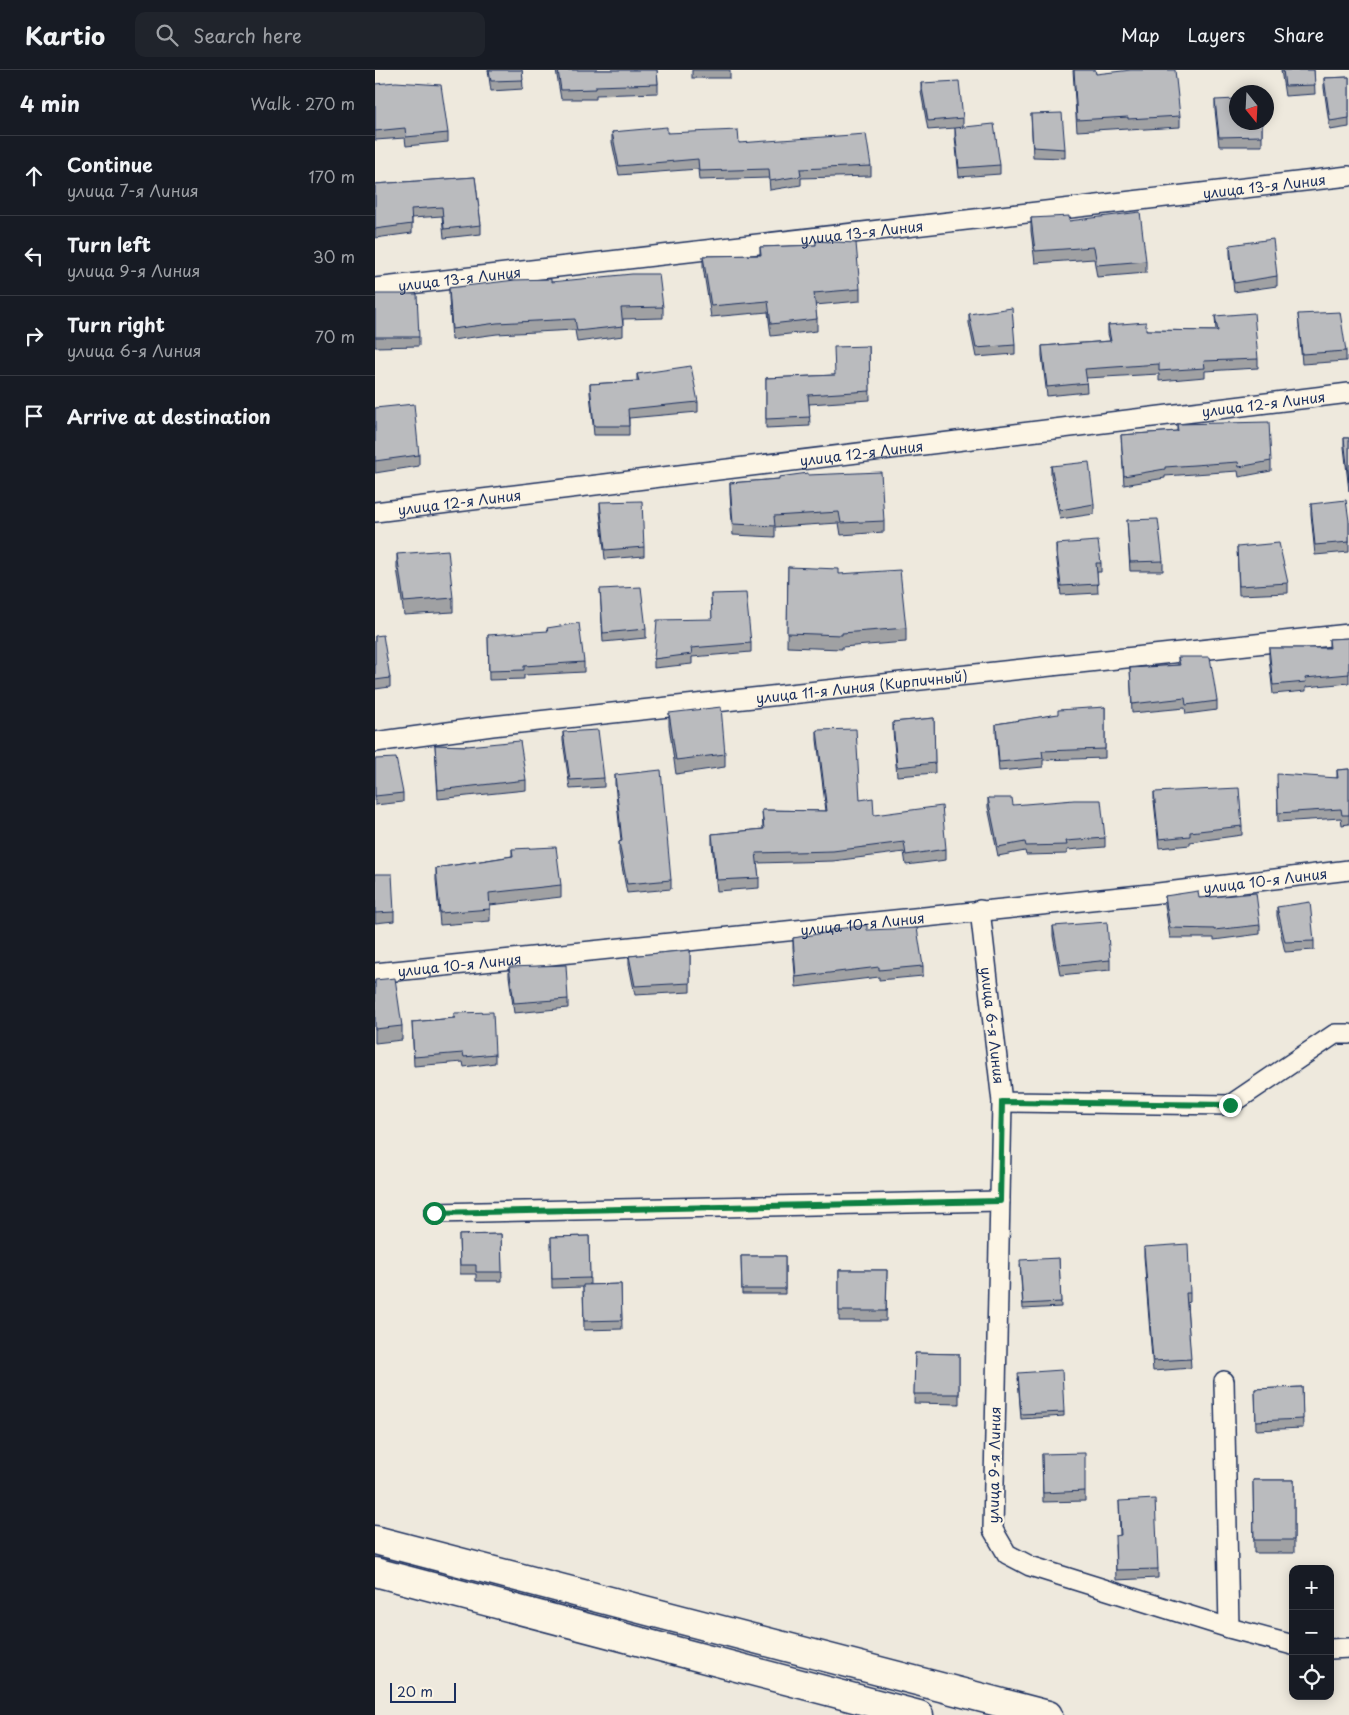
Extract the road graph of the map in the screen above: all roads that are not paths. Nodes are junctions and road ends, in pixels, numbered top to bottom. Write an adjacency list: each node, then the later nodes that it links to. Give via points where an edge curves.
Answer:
1 (1349, 176): 2 (street, улица 13-я Линия)
2 (375, 288)
3 (1349, 393): 4 (street, улица 12-я Линия)
4 (375, 512)
5 (1349, 634): 6 (street, улица 11-я Линия (Кирпичный), via 492,726)
6 (375, 742)
7 (1349, 870): 8 (street, улица 10-я Линия)
8 (980, 910): 9 (street, улица 10-я Линия); 11 (street, улица 6-я Линия)
9 (375, 973)
10 (1349, 1034): 11 (street, улица 6-я Линия, via 1335,1034 1230,1105)
11 (1002, 1102): 12 (street, улица 9-я Линия)
12 (1000, 1201): 13 (street); 17 (street, улица 9-я Линия, via 993,1530 1007,1554 1030,1566)
13 (434, 1213)
14 (1224, 1381): 17 (street)
15 (375, 1540): 22 (main road)
16 (375, 1572): 21 (main road)
17 (1229, 1628): 18 (street, улица 9-я Линия)
18 (1289, 1644)
19 (1334, 1648): 20 (street)
20 (1349, 1648)
21 (919, 1715)
22 (1048, 1715)

